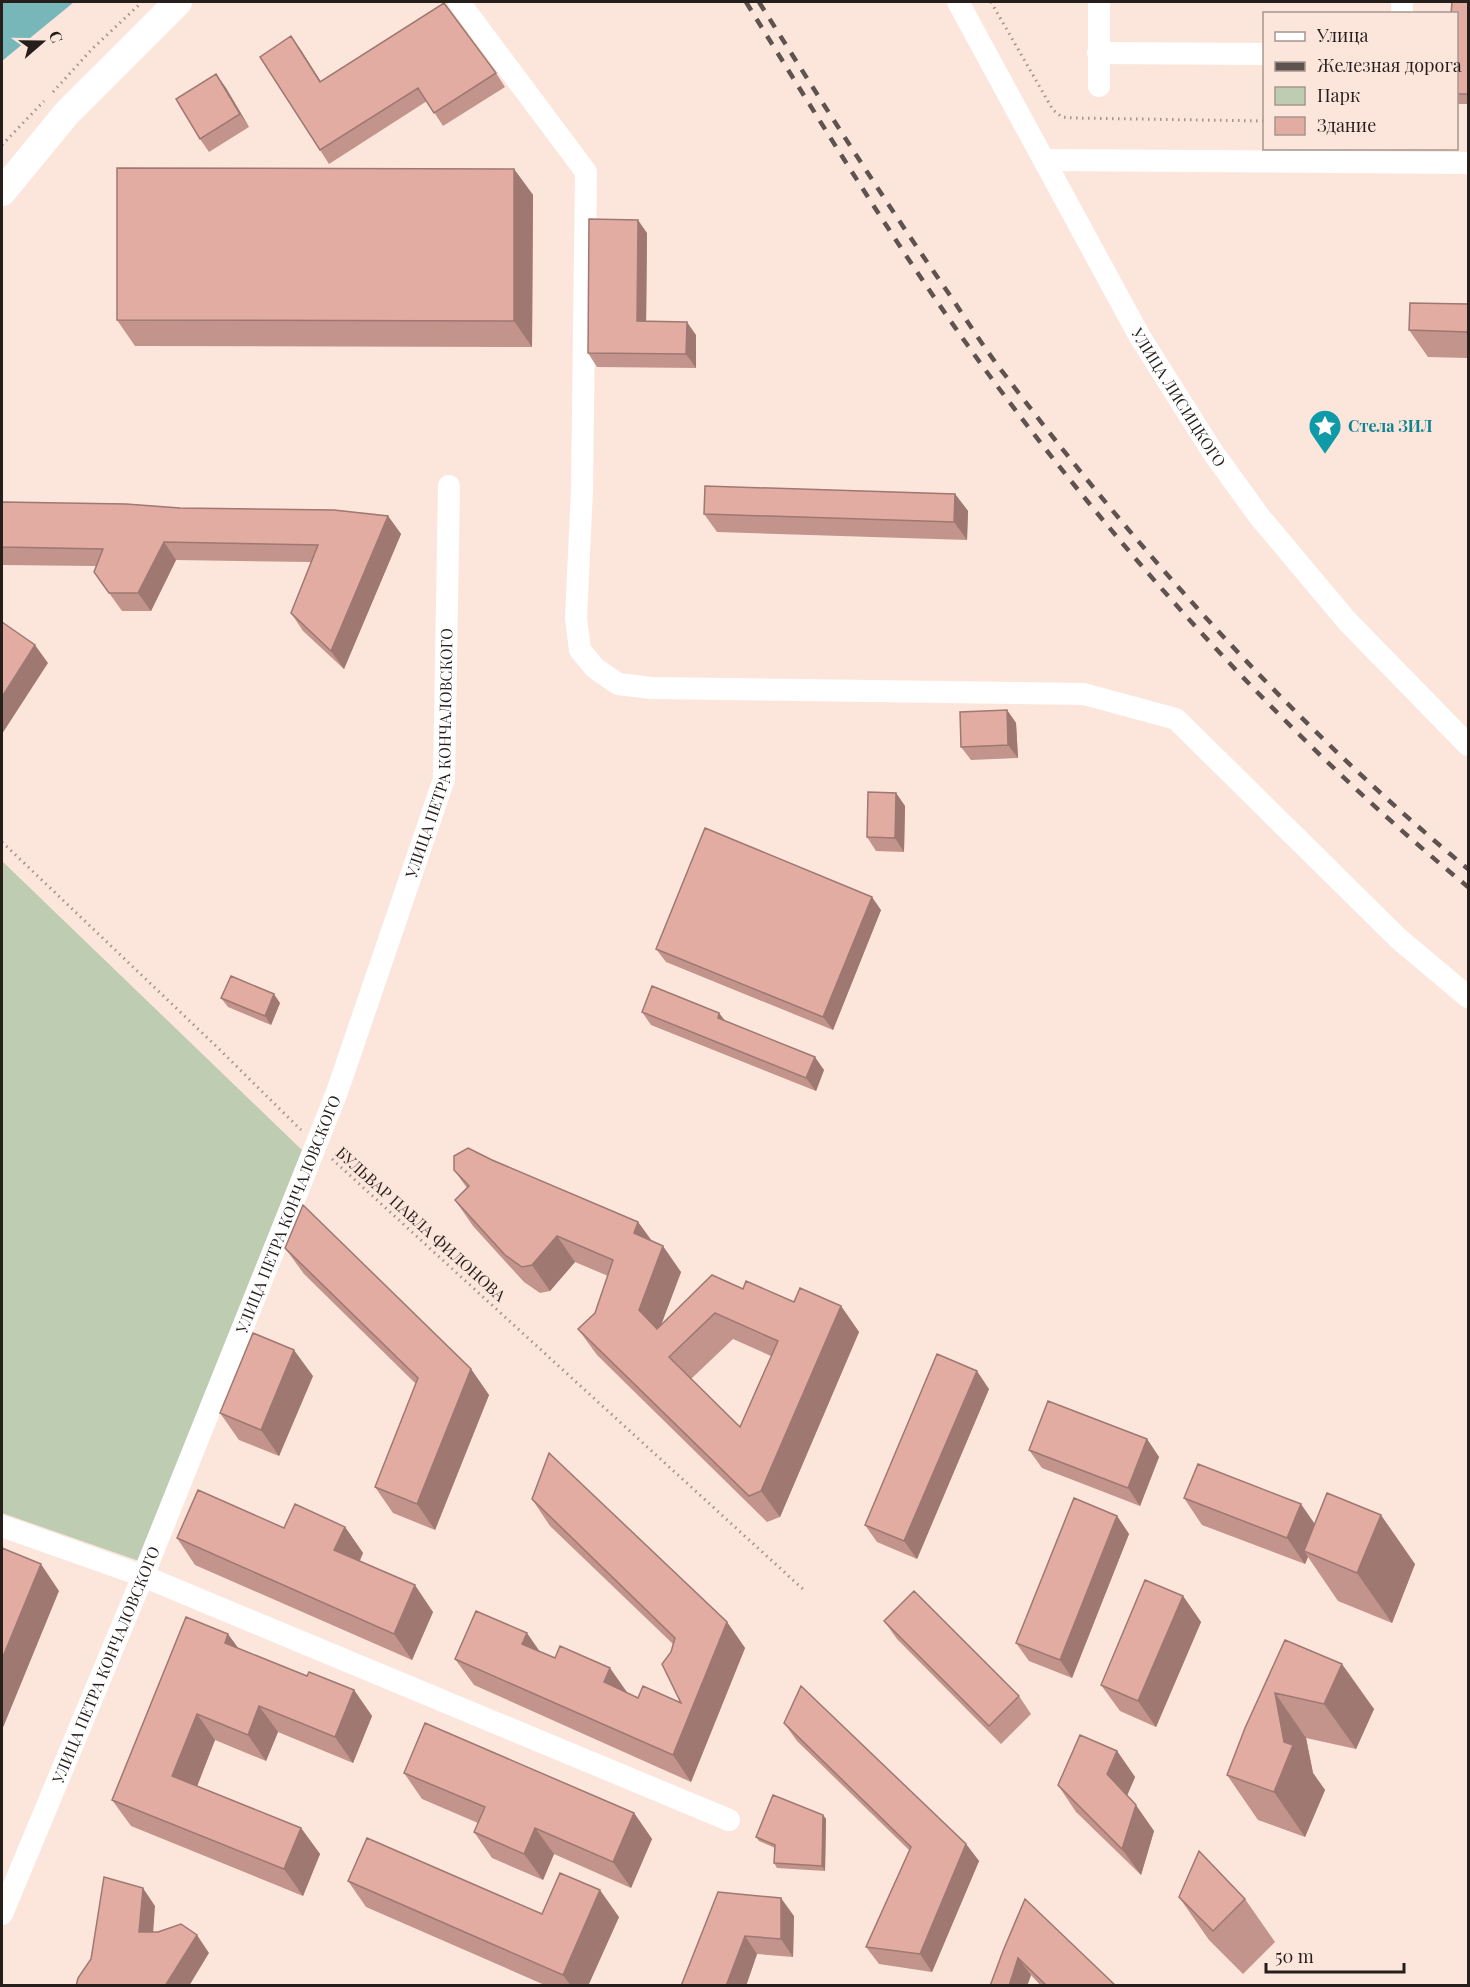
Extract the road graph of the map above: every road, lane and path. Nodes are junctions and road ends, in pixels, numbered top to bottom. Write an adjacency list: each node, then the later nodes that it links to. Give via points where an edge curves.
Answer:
1 (142, 2): 9 (path)
2 (178, 2): 15 (main road, via 67,113)
3 (459, 2): 19 (street, via 586,172 582,489 576,618 580,650 595,668 618,684 652,688 1084,694 1176,719 1400,939)
4 (958, 2): 13 (street, УЛИЦА ЛИСИЦКОГО)
5 (1099, 2): 6 (street)
6 (1098, 53): 7 (street); 8 (street)
7 (1263, 54)
8 (1098, 86)
9 (52, 92)
10 (44, 101): 11 (path)
11 (2, 145)
12 (1401, 156): 13 (street); 14 (street)
13 (1046, 160): 17 (street, УЛИЦА ЛИСИЦКОГО, via 1140,336 1252,507 1347,621)
14 (1468, 163)
15 (2, 192)
16 (449, 486): 20 (street, УЛИЦА ПЕТРА КОНЧАЛОВСКОГО, via 444,779)
17 (1468, 745)
18 (2, 842): 20 (path, БУЛЬВАР ПАВЛА ФИЛОНОВА)
19 (1468, 997)
20 (316, 1145): 22 (street, УЛИЦА ПЕТРА КОНЧАЛОВСКОГО); 23 (path, БУЛЬВАР ПАВЛА ФИЛОНОВА)
21 (2, 1526): 22 (street)
22 (143, 1576): 24 (street); 25 (street, УЛИЦА ПЕТРА КОНЧАЛОВСКОГО)
23 (805, 1592)
24 (729, 1820)
25 (2, 1914)

